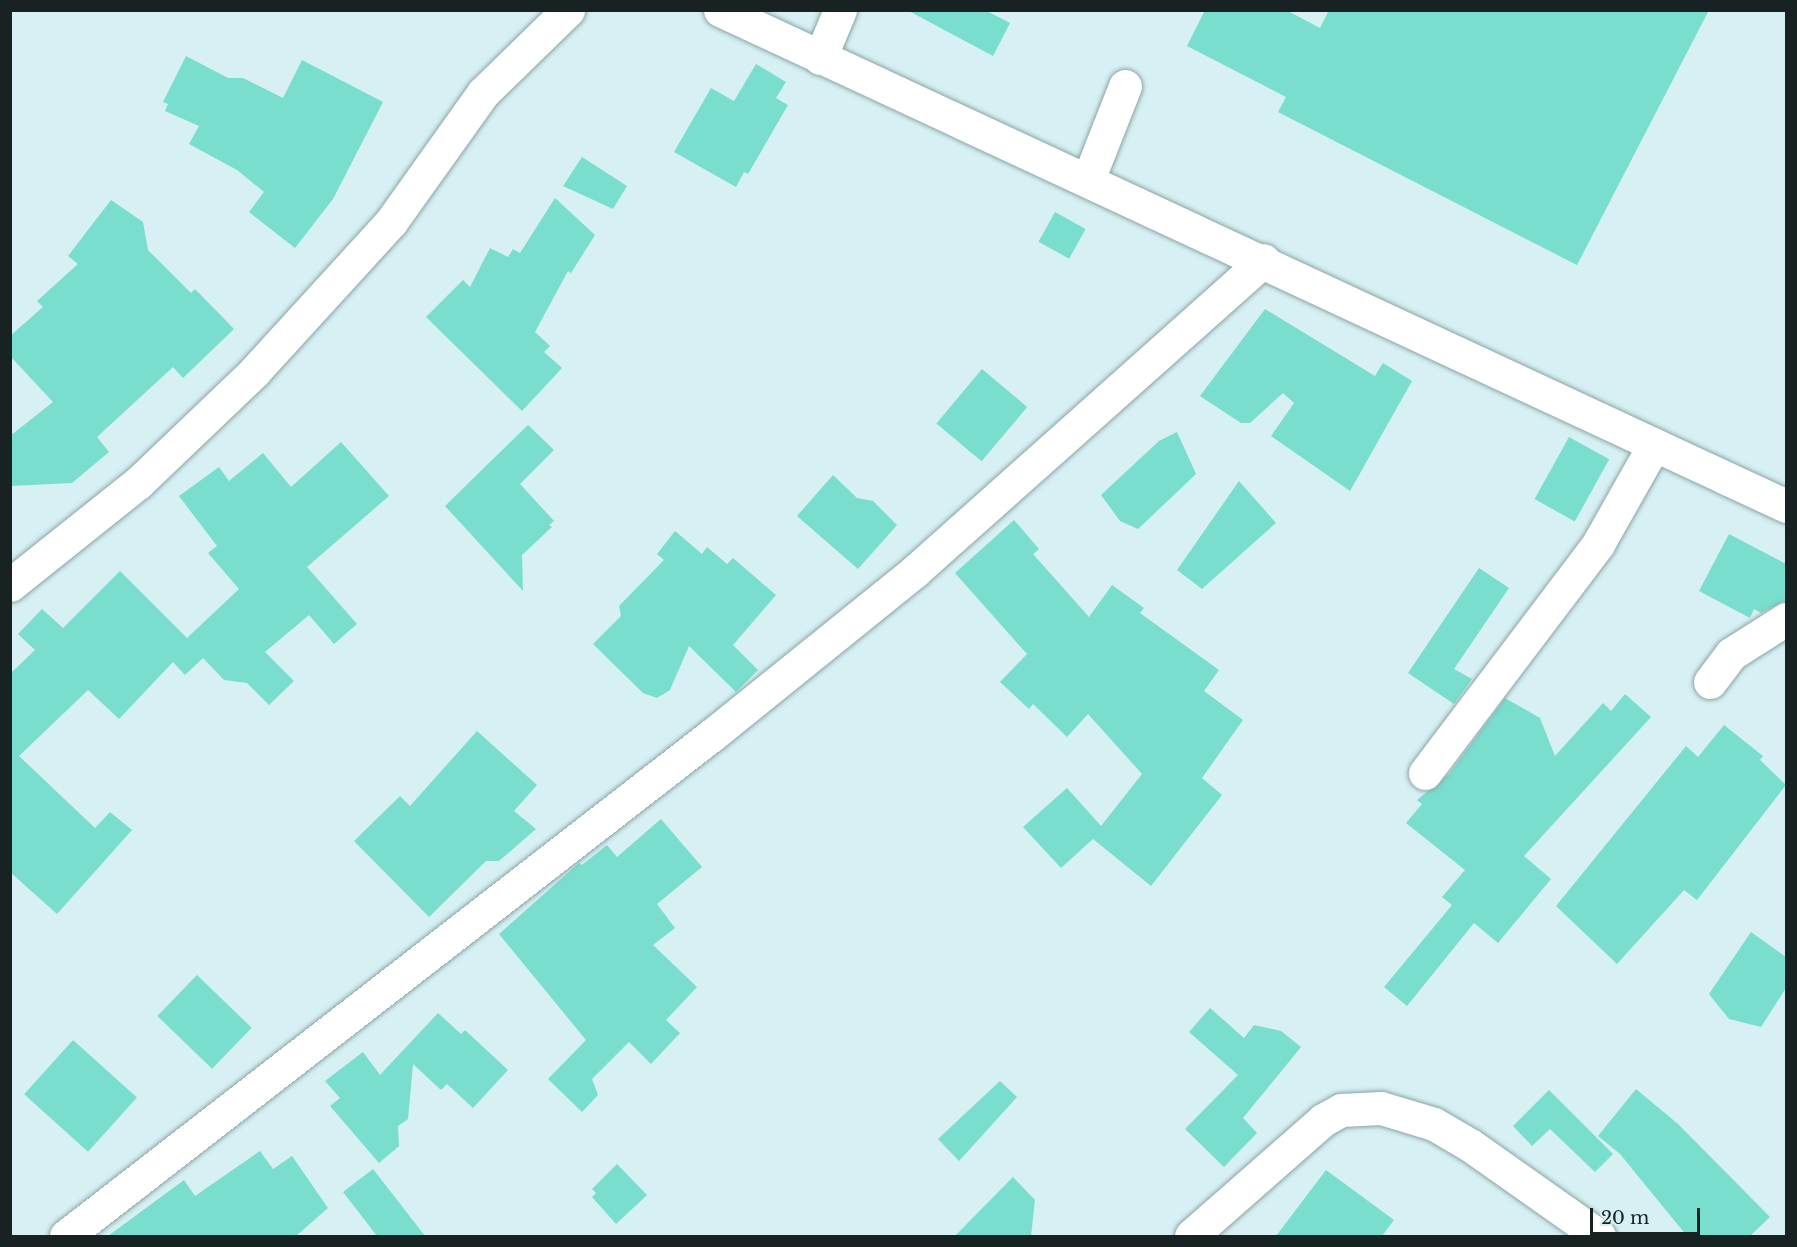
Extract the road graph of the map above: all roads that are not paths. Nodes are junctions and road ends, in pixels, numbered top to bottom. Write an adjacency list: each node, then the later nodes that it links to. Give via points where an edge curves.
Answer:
1 (568, 10): 10 (street, via 483,93 391,222 254,372 138,483)
2 (720, 10): 4 (street)
3 (840, 10): 4 (street)
4 (820, 58): 6 (street)
5 (1125, 86): 6 (street)
6 (1088, 180): 7 (street)
7 (1264, 260): 8 (street); 14 (street, via 906,578 600,824)
8 (1654, 444): 9 (street); 13 (street, via 1598,544)
9 (1786, 506)
10 (10, 585)
11 (1786, 619): 12 (street, via 1731,654)
12 (1710, 682)
13 (1425, 772)
14 (66, 1236)
15 (1191, 1236): 16 (street, via 1323,1120 1341,1110 1382,1108 1434,1124 1470,1145)
16 (1599, 1236)

